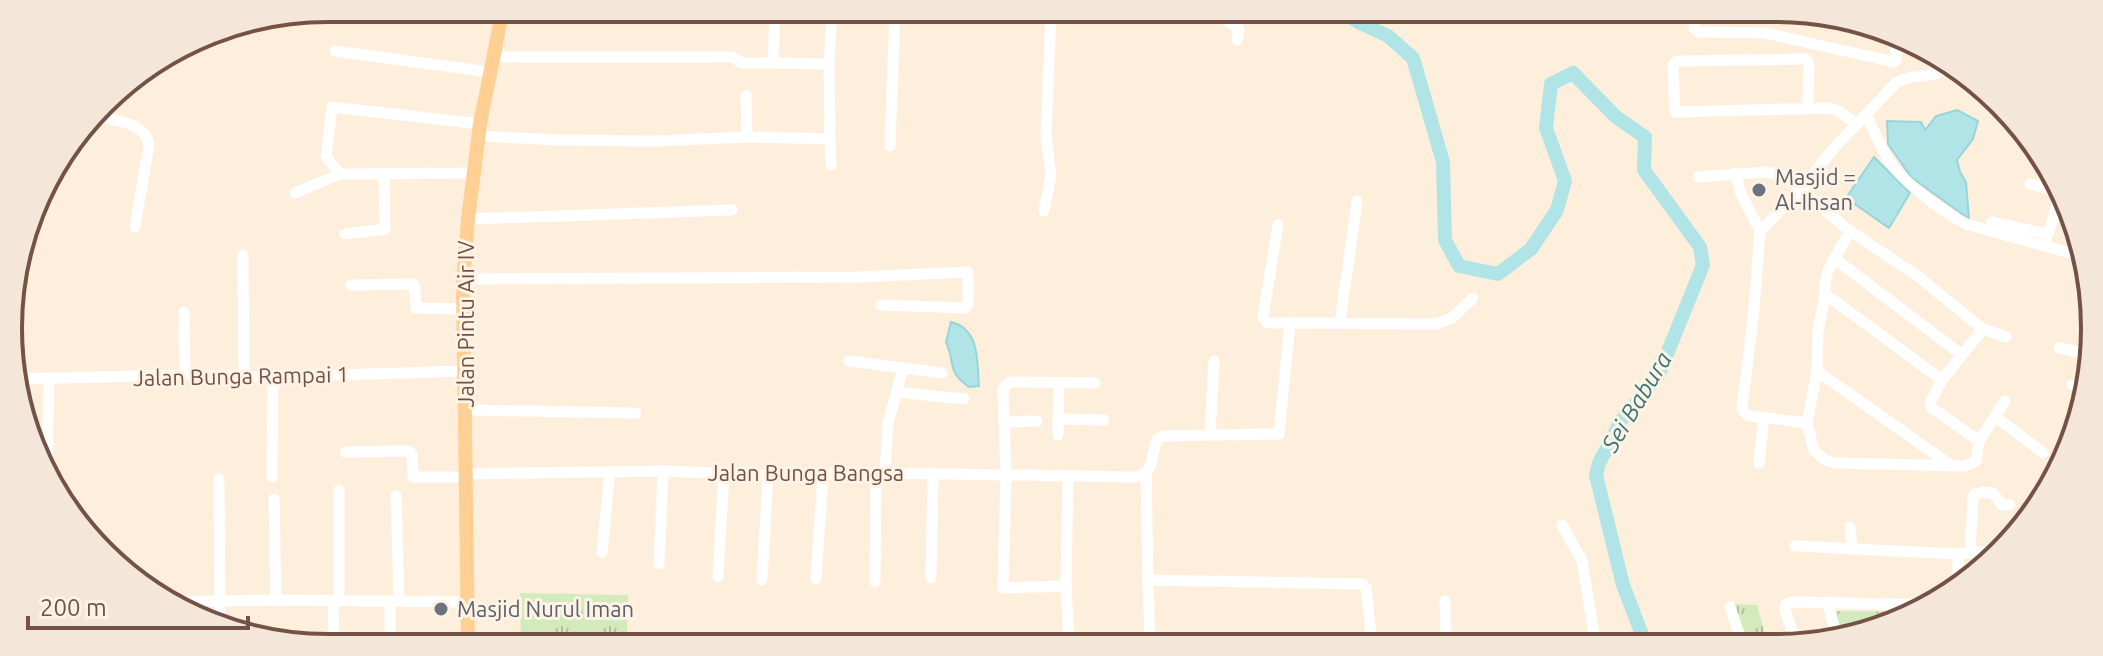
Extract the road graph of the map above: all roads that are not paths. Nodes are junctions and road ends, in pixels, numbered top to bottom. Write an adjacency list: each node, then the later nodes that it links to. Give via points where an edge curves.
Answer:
1 (500, 22): 13 (main road, Jalan Pintu Air IV)
2 (775, 22): 11 (street)
3 (831, 22): 12 (street)
4 (895, 22): 22 (street)
5 (1051, 22): 36 (street, via 1046,135 1051,175)
6 (1229, 22): 8 (street, via 1239,29)
7 (1694, 22): 9 (street, via 1698,32 1765,33 1894,62)
8 (1237, 40)
9 (1896, 47)
10 (335, 51): 13 (street)
11 (773, 63): 12 (street); 13 (street, via 742,63 732,57)
12 (829, 64): 21 (street)
13 (491, 65): 19 (main road, Jalan Pintu Air IV)
14 (1942, 72): 18 (street, via 1897,82)
15 (746, 96): 20 (street)
16 (1808, 108): 16 (street, via 1806,59 1674,62 1675,112); 18 (street, via 1831,108)
17 (105, 119): 40 (street, via 139,128 148,139)
18 (1861, 119): 31 (street); 44 (street, via 1891,164 1955,219)
19 (479, 130): 20 (street, via 601,141); 24 (main road, Jalan Pintu Air IV); 26 (street, via 332,107 326,157)
20 (747, 137): 21 (street)
21 (830, 139): 23 (street)
22 (890, 146)
23 (831, 165)
24 (474, 173): 27 (street); 37 (main road, Jalan Pintu Air IV)
25 (1735, 173): 28 (street); 31 (street, via 1773,172); 41 (street)
26 (340, 174): 27 (street); 32 (street)
27 (384, 174): 43 (street, via 385,229)
28 (1698, 177)
29 (2030, 184): 30 (street)
30 (2047, 189)
31 (1801, 190): 41 (street); 42 (street)
32 (295, 193)
33 (1357, 201): 56 (street)
34 (2056, 208): 44 (street)
35 (732, 210): 37 (street)
36 (1044, 211)
37 (468, 219): 48 (main road, Jalan Pintu Air IV)
38 (1992, 222): 44 (street)
39 (1278, 225): 55 (street, via 1263,317 1267,323)
40 (135, 227)
41 (1760, 231): 84 (street, via 1742,409)
42 (1850, 231): 47 (street); 57 (street)
43 (345, 234)
44 (2046, 240): 45 (street)
45 (2071, 251)
46 (243, 255): 69 (street)
47 (1835, 259): 50 (street); 61 (street)
48 (464, 279): 52 (street, via 968,272 965,308); 53 (main road, Jalan Pintu Air IV)
49 (351, 285): 53 (street, via 413,284 415,308)
50 (1825, 294): 66 (street); 73 (street)
51 (1473, 298): 56 (street, via 1452,318 1436,324)
52 (881, 305)
53 (463, 309): 65 (main road, Jalan Pintu Air IV)
54 (184, 312): 68 (street)
55 (1290, 323): 56 (street); 91 (street, via 1279,434)
56 (1340, 323)
57 (1983, 329): 58 (street); 61 (street)
58 (2006, 337)
59 (2059, 348): 60 (street)
60 (2080, 352)
61 (1962, 355): 73 (street)
62 (849, 361): 64 (street)
63 (1214, 361): 91 (street)
64 (903, 368): 67 (street); 78 (street)
65 (464, 371): 70 (street, Jalan Bunga Rampai 1); 81 (main road, Jalan Pintu Air IV)
66 (1817, 371): 89 (street); 97 (street)
67 (942, 373)
68 (185, 375): 69 (street, Jalan Bunga Rampai 1); 72 (street, Jalan Bunga Rampai 1)
69 (244, 376): 70 (street, Jalan Bunga Rampai 1)
70 (273, 377): 109 (street)
71 (27, 379): 72 (street, Jalan Bunga Rampai 1)
72 (49, 379): 93 (street)
73 (1942, 380): 92 (street, via 1931,406)
74 (1059, 383): 75 (street); 85 (street); 88 (street, via 1007,384)
75 (1095, 383)
76 (2072, 385): 77 (street)
77 (2075, 386)
78 (897, 392): 79 (street); 102 (street)
79 (964, 399)
80 (2005, 401): 83 (street)
81 (465, 410): 82 (street); 104 (main road, Jalan Pintu Air IV)
82 (636, 413)
83 (1996, 417): 92 (street); 95 (street)
84 (1764, 418): 89 (street); 96 (street)
85 (1058, 419): 86 (street); 90 (street)
86 (1104, 420)
87 (1037, 421): 88 (street)
88 (1004, 422): 107 (street)
89 (1807, 423): 97 (street, via 1814,450 1835,463)
90 (1058, 435)
91 (1210, 435): 103 (street, via 1160,437)
92 (1979, 441): 97 (street, via 1974,462)
93 (47, 450)
94 (345, 452): 104 (street, Jalan Bunga Bangsa, via 408,451 413,477)
95 (2043, 453)
96 (1759, 463)
97 (1953, 466)
98 (610, 471): 99 (street, Jalan Bunga Bangsa); 104 (street, Jalan Bunga Bangsa); 119 (street)
99 (663, 471): 100 (street, Jalan Bunga Bangsa); 122 (street)
100 (724, 473): 105 (street, Jalan Bunga Bangsa); 124 (street)
101 (933, 473): 102 (street, Jalan Bunga Bangsa); 107 (street, Jalan Bunga Bangsa); 125 (street)
102 (881, 474): 106 (street, Jalan Bunga Bangsa); 129 (street)
103 (1146, 474): 108 (street, Jalan Bunga Bangsa); 128 (street)
104 (466, 475): 137 (main road, Jalan Pintu Air IV)
105 (768, 475): 106 (street, Jalan Bunga Bangsa); 127 (street)
106 (823, 475): 126 (street)
107 (1006, 475): 108 (street, Jalan Bunga Bangsa); 130 (street, via 1003,588)
108 (1068, 476): 130 (street)
109 (272, 477)
110 (219, 479): 133 (street)
111 (339, 490): 132 (street)
112 (396, 496): 134 (street)
113 (274, 499): 131 (street)
114 (2010, 505): 121 (street, via 2002,505 1993,493 1975,494)
115 (1562, 525): 151 (street, via 1582,561)
116 (1850, 527): 118 (street)
117 (1795, 546): 118 (street)
118 (1852, 549): 121 (street)
119 (602, 552)
120 (1983, 552): 121 (street)
121 (1964, 554): 123 (street)
122 (659, 564)
123 (1960, 571)
124 (718, 577)
125 (931, 578)
126 (816, 579)
127 (762, 580)
128 (1148, 580): 148 (street); 149 (street, via 1362,584)
129 (875, 582)
130 (1066, 586): 147 (street)
131 (276, 600): 132 (street); 133 (street)
132 (336, 600): 134 (street); 144 (street)
133 (220, 601): 136 (street); 141 (street)
134 (394, 601): 137 (street); 145 (street)
135 (1445, 601): 150 (street)
136 (192, 602)
137 (468, 602): 146 (main road, Jalan Pintu Air IV)
138 (1827, 602): 139 (street); 142 (street); 143 (street, via 1786,604)
139 (1906, 604)
140 (1730, 607): 152 (street)
141 (220, 614)
142 (1835, 628)
143 (1793, 633)
144 (334, 634)
145 (391, 634)
146 (468, 634)
147 (1068, 634)
148 (1150, 634)
149 (1371, 634)
150 (1446, 634)
151 (1594, 634)
152 (1739, 634)

